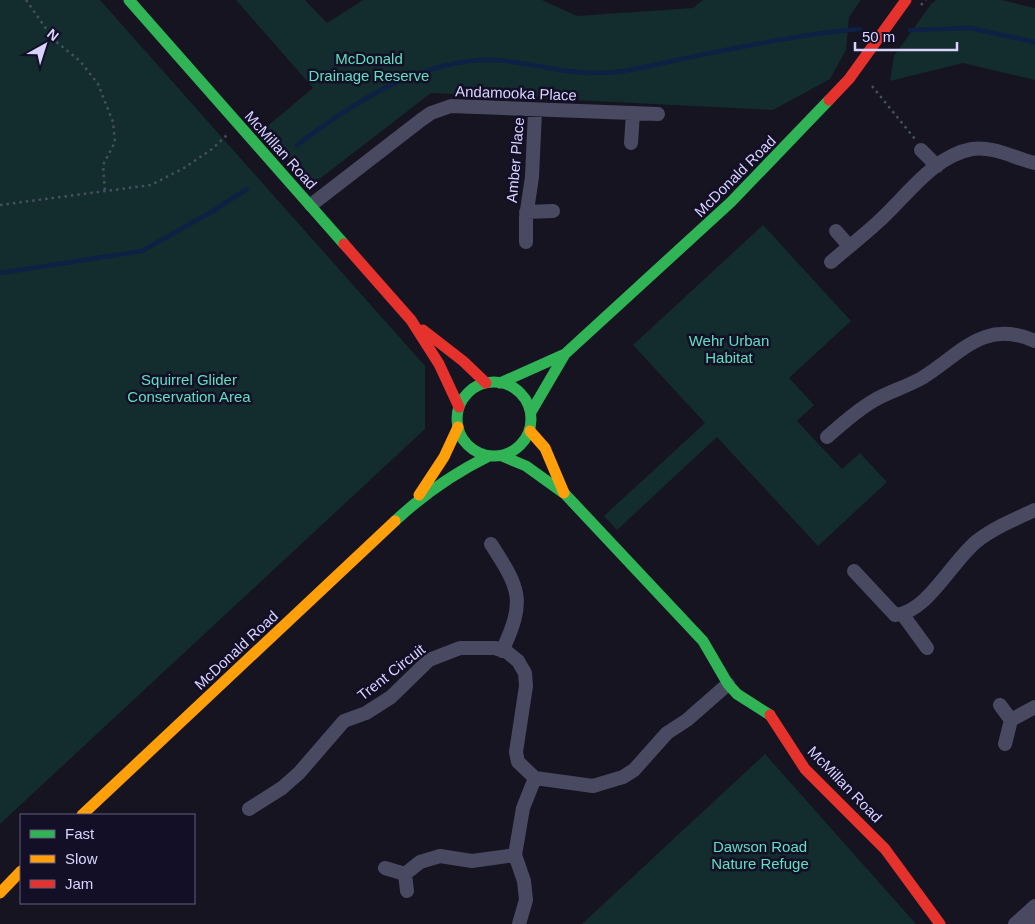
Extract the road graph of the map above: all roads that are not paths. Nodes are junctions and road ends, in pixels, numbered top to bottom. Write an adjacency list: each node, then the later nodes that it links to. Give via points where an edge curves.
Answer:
1 (129, 0): 10 (main road, McMillan Road)
2 (903, 5): 19 (main road, McDonald Road, via 849,79 731,202)
3 (535, 111): 4 (street, Andamooka Place); 10 (street, Andamooka Place, via 462,105 431,113); 12 (street, Amber Place, via 532,176)
4 (633, 113): 5 (street, Andamooka Place); 6 (street)
5 (658, 114)
6 (631, 143)
7 (921, 150): 9 (street)
8 (1035, 163): 9 (street, via 1000,151 971,150)
9 (937, 166): 15 (street)
10 (311, 205): 17 (main road, McMillan Road)
11 (554, 211): 12 (street, Amber Place)
12 (526, 212): 14 (street, Amber Place)
13 (836, 231): 15 (street)
14 (526, 242)
15 (849, 246): 16 (street)
16 (832, 262)
17 (411, 320): 20 (main road, McMillan Road); 22 (main road, McMillan Road, via 439,364)
18 (1035, 341): 26 (street, via 1014,335 974,341 922,378 873,401)
19 (565, 354): 21 (main road, McDonald Road); 23 (main road, McDonald Road)
20 (486, 383): 21 (main road); 22 (main road, via 465,396)
21 (500, 383): 23 (main road, via 520,393)
22 (459, 407): 24 (main road)
23 (531, 412): 25 (main road)
24 (458, 427): 27 (main road, via 469,446); 30 (main road, McDonald Road, via 444,457)
25 (530, 431): 28 (main road, via 523,443); 29 (main road, McMillan Road, via 545,448)
26 (827, 437)
27 (490, 456): 28 (main road); 30 (main road, McDonald Road, via 458,471)
28 (502, 456): 29 (main road, McMillan Road, via 526,466)
29 (564, 494): 37 (main road, McMillan Road, via 703,641)
30 (411, 506): 44 (main road, McDonald Road)
31 (1035, 510): 34 (street, via 976,542 962,554 930,594)
32 (492, 544): 36 (street, via 493,558 512,577 517,591 518,608)
33 (854, 571): 34 (street, via 895,615)
34 (903, 615): 35 (street)
35 (927, 648)
36 (502, 651): 42 (street, via 518,661 525,674 516,752 518,762); 43 (street, Trent Circuit, via 460,648 428,660 391,696 366,713 344,721 299,774)
37 (728, 684): 42 (street, via 667,733 634,770 623,777 593,786); 54 (main road, McMillan Road, via 737,694 773,717 805,769 885,849)
38 (1000, 705): 40 (street)
39 (1035, 707): 40 (street)
40 (1011, 720): 41 (street)
41 (1005, 744)
42 (535, 778): 45 (street, via 522,808)
43 (249, 809)
44 (83, 814)
45 (515, 855): 48 (street, via 472,861 440,856 420,862); 53 (street, via 524,881 526,900)
46 (385, 868): 48 (street)
47 (20, 873): 49 (main road)
48 (405, 874): 50 (street)
49 (3, 888)
50 (407, 891)
51 (1035, 906): 55 (street)
52 (1035, 920): 56 (street)
53 (519, 924)
54 (940, 924)
55 (1015, 924)
56 (1030, 924)

